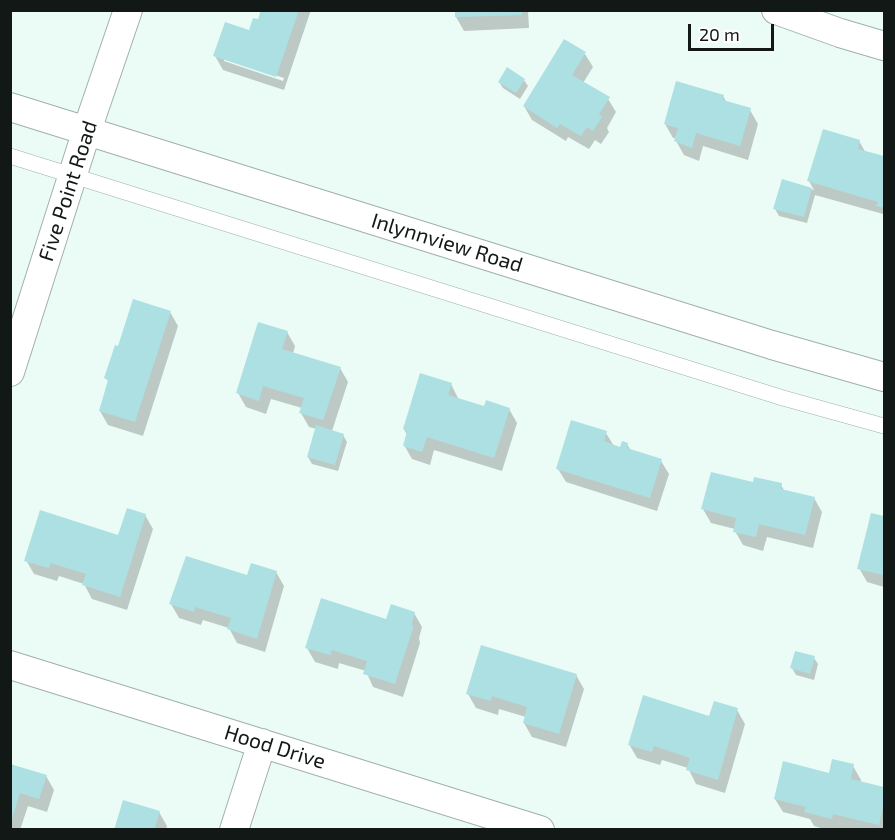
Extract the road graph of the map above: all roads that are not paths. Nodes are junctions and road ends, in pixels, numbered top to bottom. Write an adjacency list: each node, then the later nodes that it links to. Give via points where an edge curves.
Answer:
1 (128, 10): 5 (street, Five Point Road)
2 (776, 10): 3 (street)
3 (885, 46)
4 (10, 107): 5 (street, Inlynnview Road)
5 (87, 130): 7 (street, Five Point Road); 9 (street, Inlynnview Road)
6 (10, 156): 7 (lane)
7 (72, 175): 8 (street, Five Point Road); 10 (lane, via 783,398)
8 (10, 372)
9 (885, 377)
10 (885, 426)
11 (10, 665): 12 (street, Hood Drive)
12 (262, 743): 13 (street); 14 (street, Hood Drive)
13 (234, 830)
14 (540, 830)

